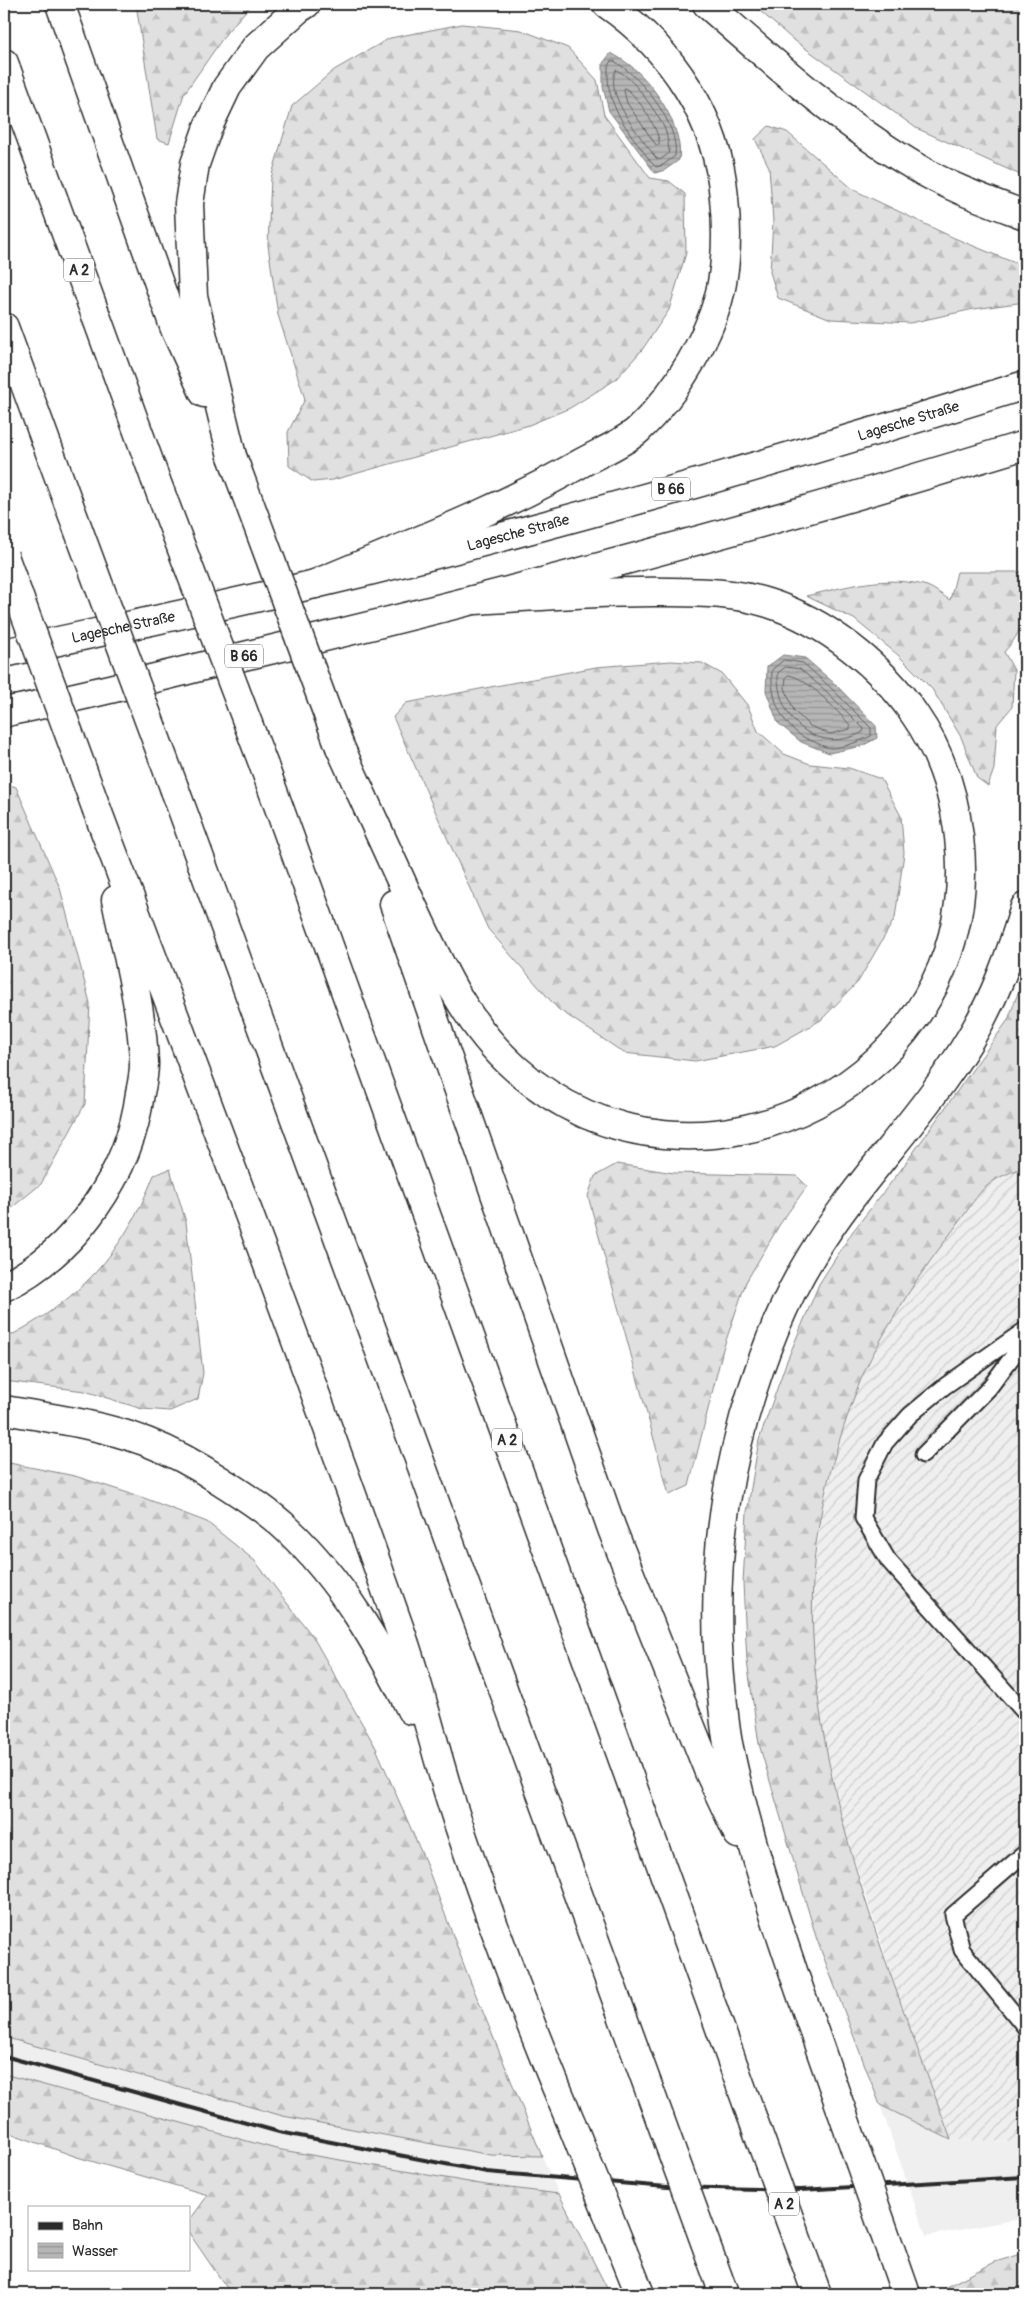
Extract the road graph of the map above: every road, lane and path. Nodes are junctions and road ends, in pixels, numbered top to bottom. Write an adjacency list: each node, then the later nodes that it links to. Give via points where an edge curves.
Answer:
1 (60, 4): 10 (highway, via 175,329)
2 (306, 4): 10 (highway, via 256,48 227,87 195,164 189,204 193,296)
3 (607, 4): 12 (highway, via 632,21 661,50 690,92 712,134 723,182 727,234 722,285 704,338 674,391 637,431 502,505)
4 (707, 4): 6 (highway, via 849,124 915,167 982,199)
5 (4, 63): 31 (highway, A 2, bridge, via 264,766)
6 (1025, 215)
7 (4, 327): 30 (highway, bridge)
8 (1025, 385): 12 (highway, Lagesche Straße / B 66, via 732,472)
9 (1025, 445): 13 (highway, B 66, via 839,501)
10 (232, 456): 16 (highway, bridge)
11 (4, 556): 17 (highway, bridge)
12 (315, 584): 14 (highway, Lagesche Straße / B 66)
13 (474, 600): 15 (highway, B 66); 16 (highway, via 639,591 716,592 768,603 812,623 859,653 899,692 926,730 945,773 957,818 962,863 961,902 951,948 935,986 906,1030 873,1066 789,1118 736,1132 684,1136 635,1130 595,1119 556,1098 515,1068 480,1030 455,994)
14 (4, 652)
15 (7, 712)
16 (340, 747): 27 (highway, via 612,1528 709,1772)
17 (97, 810): 19 (highway, via 140,1015 144,1066 137,1119 122,1160 95,1208 59,1248); 25 (highway, via 401,1632)
18 (1025, 907): 27 (highway, via 1002,977 970,1039 811,1256 780,1318 753,1388 731,1466 720,1533 716,1603 718,1666 728,1746)
19 (4, 1286)
20 (1025, 1330): 24 (lane, via 945,1386 910,1415 885,1443 866,1480 863,1518 888,1560)
21 (1025, 1340): 23 (lane, via 990,1388)
22 (4, 1410): 25 (highway, via 82,1424 147,1442 197,1466 244,1496 287,1530 324,1570 360,1618 390,1669)
23 (923, 1455)
24 (1025, 1712)
25 (442, 1774): 29 (highway, bridge, via 540,2049)
26 (1025, 1853): 28 (lane, via 953,1915 962,1950)
27 (768, 1899): 32 (highway, bridge)
28 (1025, 2027)
29 (640, 2294)
30 (724, 2294)
31 (817, 2294)
32 (906, 2294)

